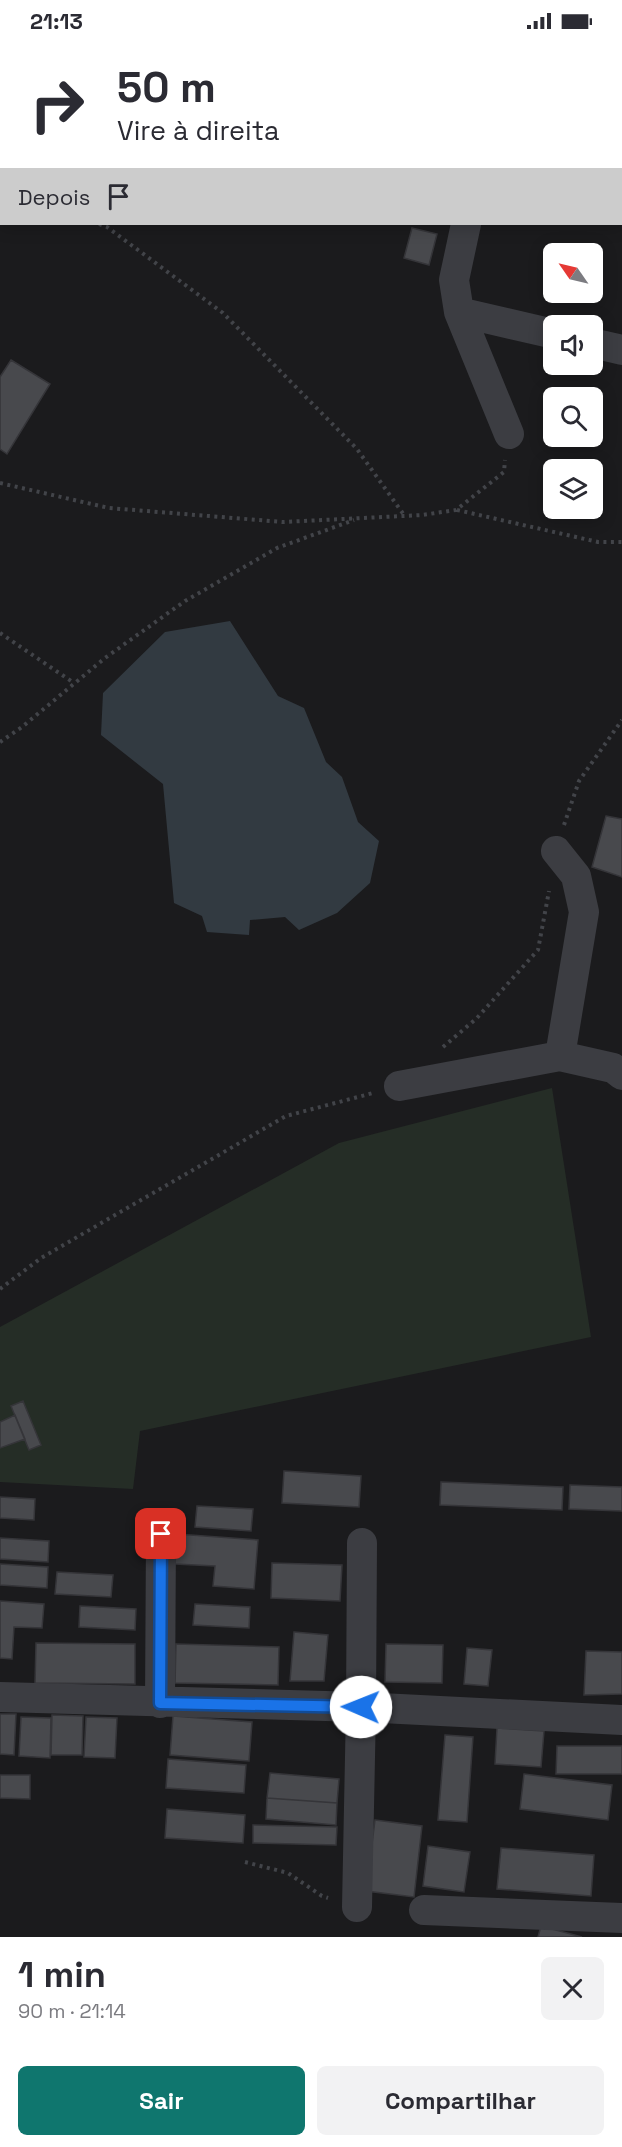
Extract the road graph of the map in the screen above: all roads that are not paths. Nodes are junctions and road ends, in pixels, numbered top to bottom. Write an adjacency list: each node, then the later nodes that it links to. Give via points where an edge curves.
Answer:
1 (466, 225): 2 (street, via 454,280)
2 (459, 312): 3 (street); 6 (street)
3 (543, 331)
4 (603, 346): 5 (street)
5 (622, 350)
6 (509, 434)
7 (556, 851): 8 (street, via 576,876 584,912)
8 (560, 1056): 9 (street, via 613,1068); 10 (street)
9 (622, 1075)
10 (399, 1086)
11 (161, 1534): 14 (street)
12 (362, 1543): 15 (street)
13 (0, 1697): 14 (street)
14 (160, 1703): 15 (street)
15 (361, 1707): 16 (street); 17 (street)
16 (622, 1720)
17 (357, 1907)
18 (424, 1910): 19 (street)
19 (622, 1918)
20 (622, 1932): 21 (street)
21 (620, 1937)

